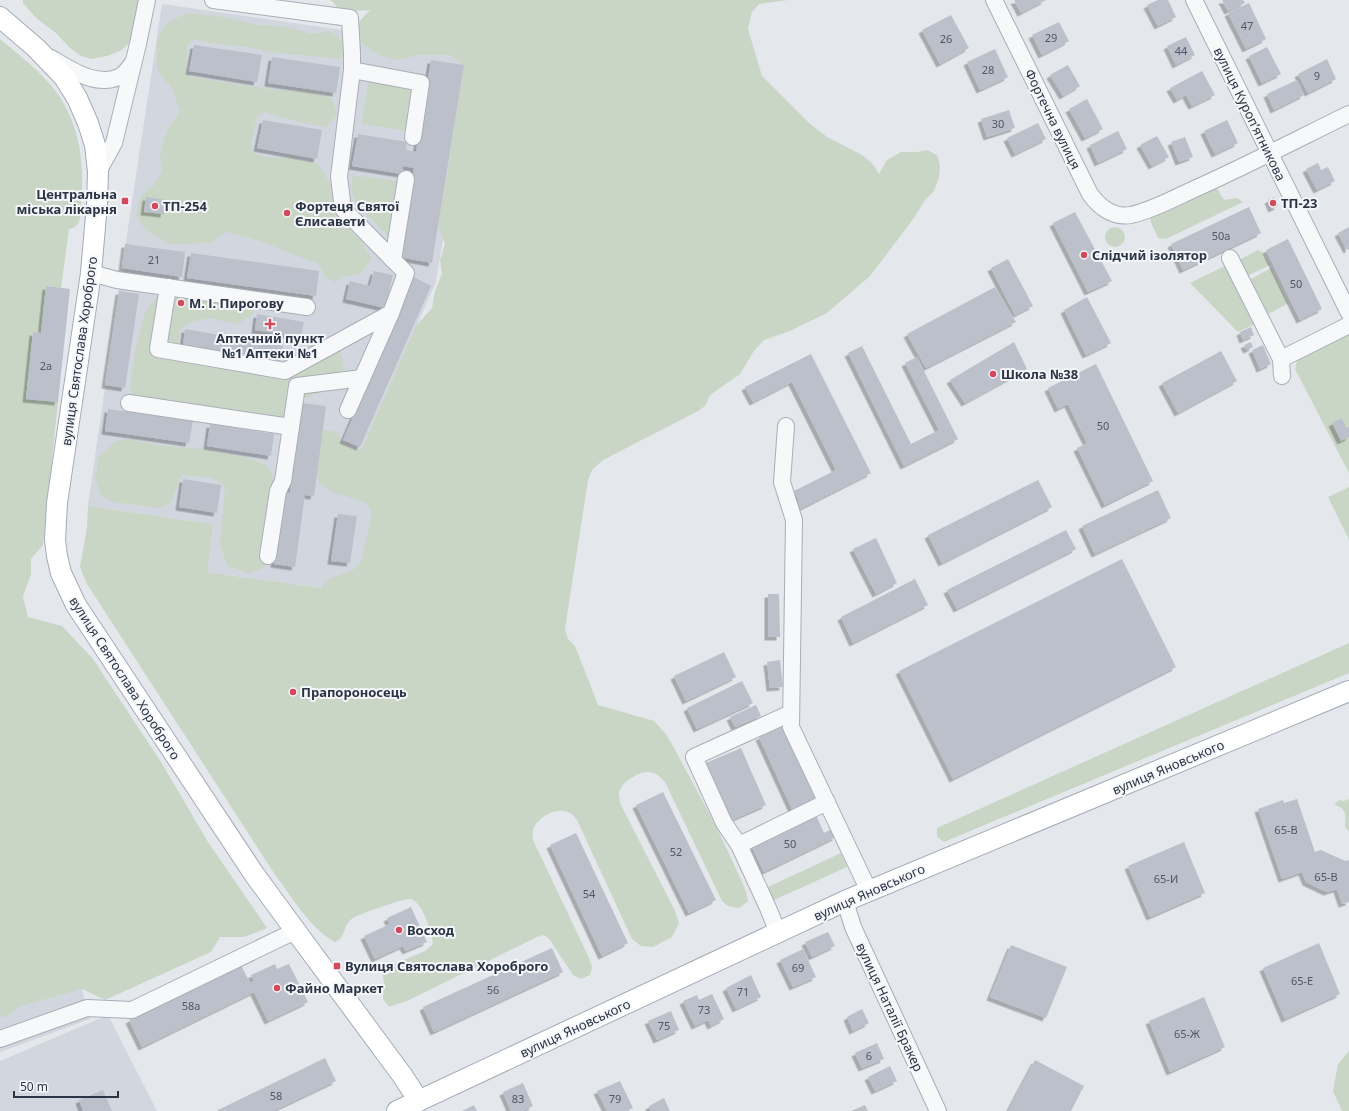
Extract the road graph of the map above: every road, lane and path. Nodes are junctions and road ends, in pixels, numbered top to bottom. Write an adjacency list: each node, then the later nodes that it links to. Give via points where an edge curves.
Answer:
1 (147, 0): 7 (street)
2 (213, 0): 8 (street, via 350,18)
3 (994, 0): 11 (street, Фортечна вулиця, via 1090,194 1105,210 1130,215 1155,207)
4 (1194, 0): 11 (street, вулиця Куропʼятникова)
5 (0, 17): 6 (main road, вулиця Святослава Хороброго)
6 (36, 48): 7 (street, via 76,72 105,81 120,76); 12 (main road, вулиця Святослава Хороброго, via 64,77 77,98 95,145)
7 (132, 64): 12 (street, via 114,144)
8 (352, 70): 10 (street, via 422,83); 15 (street, via 339,177 343,209)
9 (1349, 114): 11 (street)
10 (413, 137)
11 (1269, 153): 20 (street, вулиця Куропʼятникова)
12 (98, 172): 16 (main road, вулиця Святослава Хороброго)
13 (406, 179): 15 (street)
14 (1230, 258): 22 (street)
15 (393, 260): 19 (street, via 406,273)
16 (91, 273): 17 (street, via 117,280); 36 (main road, вулиця Святослава Хороброго, via 57,503 55,540 61,573 76,605 254,874)
17 (168, 287): 18 (street); 19 (street, via 158,350 285,371)
18 (307, 307)
19 (391, 313): 24 (street)
20 (1349, 313)
21 (1349, 325): 22 (street)
22 (1281, 359): 23 (street)
23 (1282, 376)
24 (362, 378): 26 (street); 28 (street, via 297,386)
25 (129, 403): 28 (street)
26 (348, 410)
27 (786, 426): 31 (street, via 782,482 794,520)
28 (291, 427): 29 (street)
29 (268, 556)
30 (1349, 691): 34 (main road, вулиця Яновського)
31 (791, 713): 32 (street, via 791,727); 33 (street, via 694,757 724,823)
32 (827, 802): 33 (street); 34 (street)
33 (738, 845): 37 (street)
34 (869, 891): 35 (main road, вулиця Яновського)
35 (845, 901): 37 (main road, вулиця Яновського); 41 (street, вулиця Наталії Бракер, via 853,927)
36 (295, 931): 38 (street, via 132,1010 87,1008); 39 (main road, вулиця Святослава Хороброго, via 402,1075)
37 (778, 933): 39 (main road, вулиця Яновського)
38 (0, 1039)
39 (421, 1106): 40 (main road, вулиця Яновського)
40 (397, 1111)
41 (938, 1111)

